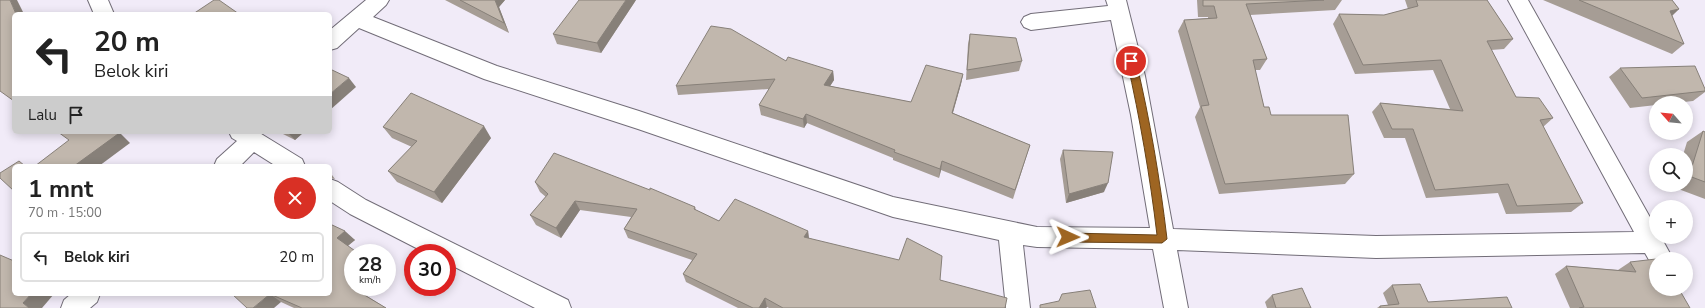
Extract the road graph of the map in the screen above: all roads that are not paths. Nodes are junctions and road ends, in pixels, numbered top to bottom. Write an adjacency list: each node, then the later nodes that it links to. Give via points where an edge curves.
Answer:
1 (98, 0): 5 (street)
2 (378, 0): 6 (street)
3 (1518, 0): 15 (street)
4 (1118, 6): 7 (street); 14 (street, via 1142,105)
5 (103, 12)
6 (357, 19): 8 (street); 13 (street, via 491,73 639,120 893,207)
7 (1031, 22)
8 (332, 40)
9 (246, 136): 10 (street); 11 (street)
10 (226, 164)
11 (291, 164)
12 (332, 190): 18 (street, via 358,207)
13 (1010, 232): 14 (street, via 1036,237); 19 (street)
14 (1162, 239): 15 (street, via 1376,247); 20 (street)
15 (1656, 251)
16 (86, 296): 17 (street)
17 (73, 308)
18 (559, 308)
19 (1018, 308)
20 (1176, 308)

